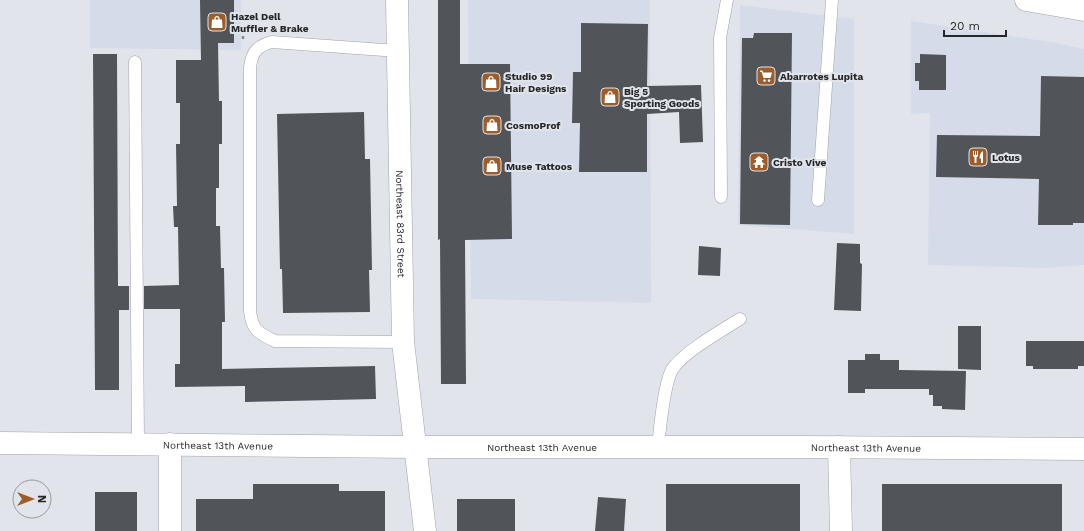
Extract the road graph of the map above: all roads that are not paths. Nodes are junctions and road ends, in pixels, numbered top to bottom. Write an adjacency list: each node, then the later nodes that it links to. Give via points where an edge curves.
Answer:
1 (397, 0): 6 (street, Northeast 83rd Street)
2 (727, 0): 8 (lane, via 720,38)
3 (832, 0): 9 (lane)
4 (1026, 0): 5 (street)
5 (1084, 10)
6 (398, 51): 11 (street, Northeast 83rd Street); 11 (lane, via 272,42 255,50 250,67 250,311 252,325 275,340)
7 (135, 62): 13 (lane)
8 (721, 198)
9 (818, 200)
10 (740, 319): 15 (lane, via 699,345 673,368 664,400)
11 (403, 342): 16 (street, Northeast 83rd Street)
12 (0, 443): 13 (street, Northeast 13th Avenue)
13 (138, 443): 14 (street, Northeast 13th Avenue)
14 (170, 444): 16 (street, Northeast 13th Avenue); 19 (street)
15 (658, 446): 16 (street, Northeast 13th Avenue); 17 (street, Northeast 13th Avenue)
16 (414, 447): 20 (street, Northeast 83rd Street)
17 (839, 447): 18 (street, Northeast 13th Avenue); 21 (street)
18 (1084, 449)
19 (170, 531)
20 (425, 531)
21 (841, 531)

